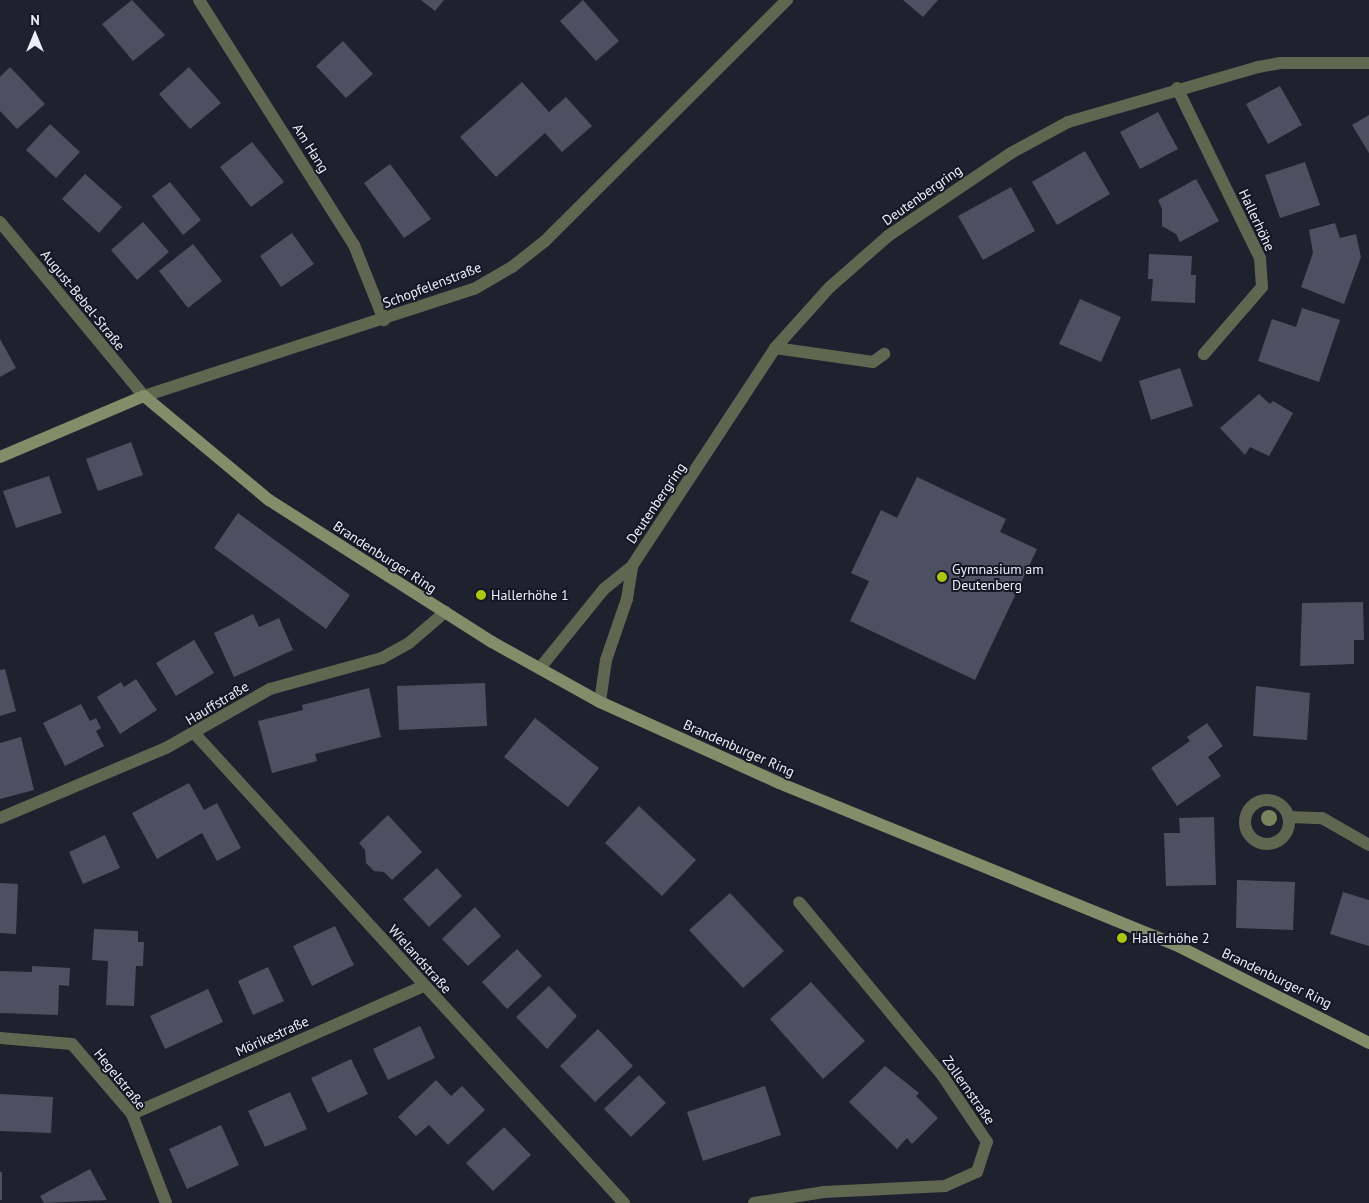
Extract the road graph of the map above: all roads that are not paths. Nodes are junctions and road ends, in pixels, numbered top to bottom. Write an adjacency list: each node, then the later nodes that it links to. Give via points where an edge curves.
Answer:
1 (199, 0): 6 (street, Am Hang, via 354,245)
2 (787, 0): 6 (street, Schopfelenstraße, via 538,247 512,268 474,289)
3 (1369, 63): 4 (street, Deutenbergring, via 1280,63)
4 (1176, 88): 7 (street, Deutenbergring, via 1068,122 948,194 888,236 830,287); 9 (street, Hallerhöhe, via 1260,258 1262,287)
5 (0, 222): 10 (street, August-Bebel-Straße)
6 (384, 320): 10 (street, Schopfelenstraße, via 234,364 203,379)
7 (775, 348): 8 (street, via 873,362); 12 (street, Deutenbergring)
8 (884, 354)
9 (1204, 354)
10 (144, 396): 11 (street, Schopfelenstraße); 13 (street, Brandenburger Ring, via 269,500)
11 (0, 457)
12 (632, 566): 14 (street, Deutenbergring, via 604,589); 15 (street, Deutenbergring, via 627,599 606,660)
13 (445, 612): 14 (street, Brandenburger Ring); 16 (street, Hauffstraße, via 408,644 382,658 270,689)
14 (540, 668): 15 (street, Brandenburger Ring)
15 (600, 702): 23 (street, Brandenburger Ring, via 779,783 1180,947)
16 (195, 734): 18 (street, Hauffstraße); 21 (street, Wielandstraße)
17 (1289, 817): 19 (street, via 1322,818)
18 (0, 818)
19 (1369, 845)
20 (799, 902): 27 (street, Zollernstraße, via 942,1075 987,1142 977,1172 945,1186 824,1192)
21 (424, 986): 24 (street, Mörikestraße); 26 (street, Wielandstraße)
22 (0, 1038): 24 (street, Hegelstraße, via 72,1044)
23 (1369, 1043)
24 (132, 1114): 25 (street, Hegelstraße)
25 (166, 1203)
26 (624, 1203)
27 (754, 1203)

